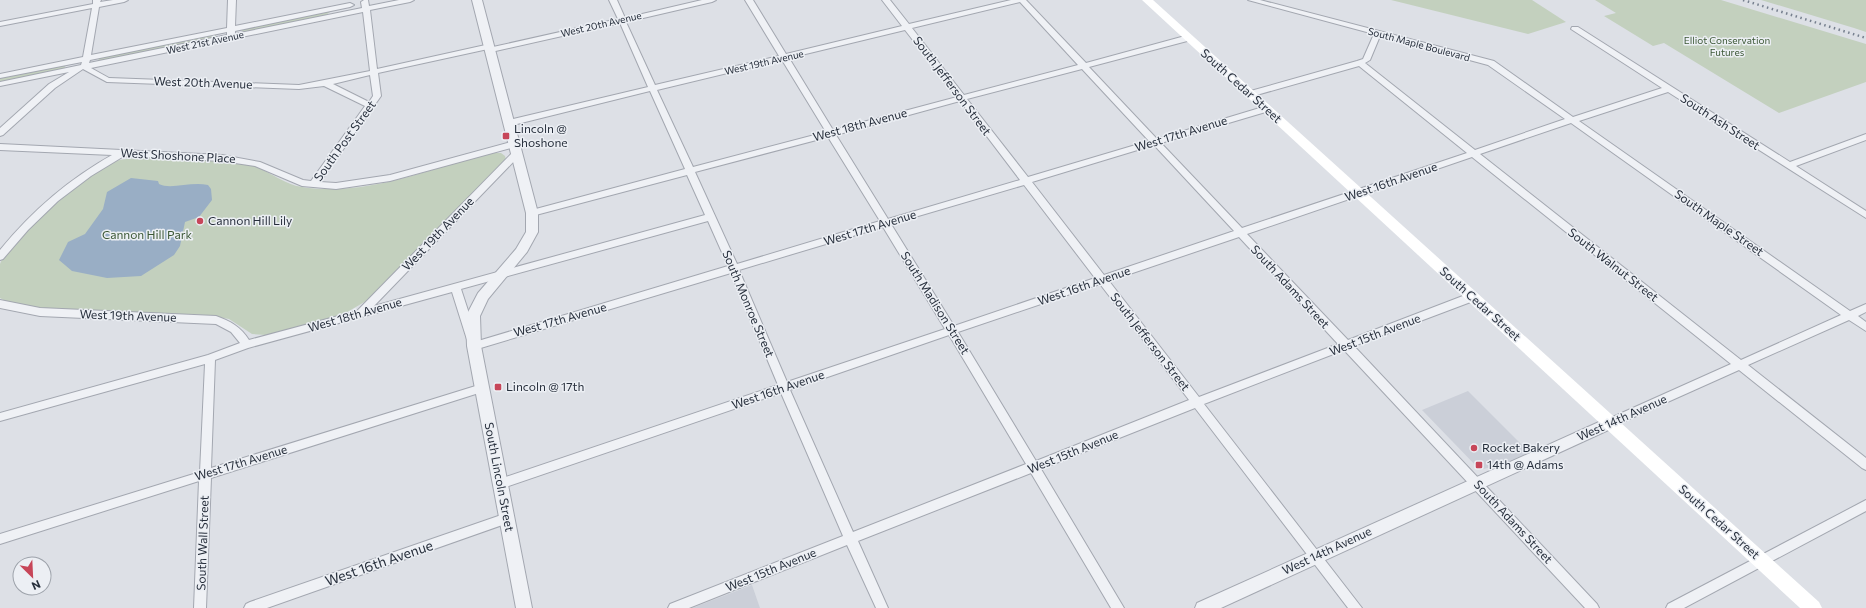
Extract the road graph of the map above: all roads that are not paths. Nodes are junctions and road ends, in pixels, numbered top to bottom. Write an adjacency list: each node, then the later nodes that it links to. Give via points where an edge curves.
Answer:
1 (124, 0): 13 (street)
2 (232, 0): 20 (street)
3 (376, 0): 14 (street, West 21st Avenue)
4 (410, 0): 14 (street, West 21st Avenue)
5 (477, 0): 23 (street, South Lincoln Street)
6 (614, 0): 16 (street, South Monroe Street)
7 (712, 0): 16 (street, West 20th Avenue)
8 (749, 0): 24 (street, South Madison Street)
9 (886, 0): 18 (street, South Jefferson Street)
10 (1021, 0): 18 (street, West 19th Avenue); 27 (street, South Adams Street)
11 (1147, 0): 22 (main road, South Cedar Street)
12 (1252, 0): 21 (street, South Maple Boulevard)
13 (97, 3): 17 (street); 25 (street)
14 (366, 6): 15 (street, West 21st Avenue); 28 (street, South Post Street)
15 (341, 7): 20 (street, West 21st Avenue)
16 (622, 19): 23 (street, West 20th Avenue); 32 (street, South Monroe Street)
17 (0, 24)
18 (907, 28): 24 (street, West 19th Avenue); 35 (street, South Jefferson Street)
19 (1575, 29): 33 (street, South Ash Street)
20 (231, 33): 25 (street, West 21st Avenue)
21 (1378, 33): 26 (street, via 1366,60); 38 (street, South Maple Boulevard, via 1491,63)
22 (1188, 38): 27 (street, West 18th Avenue); 34 (main road, South Cedar Street)
23 (490, 48): 28 (street, West 20th Avenue); 39 (street, South Lincoln Street)
24 (786, 57): 32 (street, West 19th Avenue); 40 (street, South Madison Street)
25 (85, 63): 29 (street, West 21st Avenue); 30 (street, West 20th Avenue, via 107,80 299,87); 31 (street, West 21st Avenue); 41 (street, via 52,86)
26 (1360, 63): 34 (street); 47 (street, South Walnut Street)
27 (1084, 64): 35 (street, West 18th Avenue); 43 (street, South Adams Street)
28 (374, 72): 30 (street, West 20th Avenue); 36 (street, South Post Street, via 377,96)
29 (0, 76)
30 (325, 83): 36 (street)
31 (0, 84)
32 (652, 89): 39 (street, West 19th Avenue); 49 (street, South Monroe Street)
33 (1669, 89): 38 (street, West 16th Avenue); 48 (street, South Ash Street)
34 (1250, 94): 37 (main road, South Cedar Street)
35 (961, 98): 40 (street, West 18th Avenue); 50 (street, South Jefferson Street)
36 (371, 106): 51 (street, South Post Street)
37 (1266, 109): 43 (street, West 17th Avenue); 52 (main road, South Cedar Street)
38 (1572, 120): 47 (street, West 16th Avenue); 67 (street, South Maple Street)
39 (509, 123): 45 (street, South Lincoln Street)
40 (832, 132): 49 (street, West 18th Avenue); 56 (street, South Madison Street)
41 (0, 133)
42 (1866, 137): 48 (street)
43 (1155, 141): 50 (street, West 17th Avenue); 57 (street, South Adams Street)
44 (0, 147): 46 (street, West Shoshone Place)
45 (516, 149): 51 (street, West Shoshone Place, via 390,178 344,186); 53 (street, South Lincoln Street); 66 (street, West 19th Avenue)
46 (122, 153): 51 (street, West Shoshone Place, via 241,160 257,164 291,180); 58 (street, via 72,185 18,236)
47 (1472, 154): 52 (street, West 16th Avenue); 74 (street, South Walnut Street)
48 (1789, 166): 54 (street, South Ash Street)
49 (690, 170): 53 (street, West 18th Avenue); 55 (street, South Monroe Street)
50 (1024, 181): 56 (street, West 17th Avenue); 61 (street, South Jefferson Street)
51 (313, 185)
52 (1358, 193): 57 (street, West 16th Avenue); 63 (main road, South Cedar Street)
53 (532, 212): 60 (street, South Lincoln Street, via 532,232 521,252)
54 (1866, 215)
55 (710, 217): 59 (street, South Monroe Street); 60 (street, West 18th Avenue)
56 (886, 224): 59 (street, West 17th Avenue); 69 (street, South Madison Street)
57 (1239, 233): 61 (street, West 16th Avenue); 72 (street, South Adams Street)
58 (0, 257)
59 (734, 269): 71 (street, West 17th Avenue); 76 (street, South Monroe Street)
60 (502, 275): 62 (street, West 18th Avenue); 71 (street, South Lincoln Street, via 483,296 474,316)
61 (1101, 280): 69 (street, West 16th Avenue); 77 (street, South Jefferson Street)
62 (456, 287): 66 (street, West 18th Avenue); 71 (street, South Lincoln Street)
63 (1472, 297): 72 (street, West 15th Avenue); 79 (main road, South Cedar Street)
64 (0, 304): 70 (street, West 19th Avenue, via 40,312 216,320 240,333)
65 (1866, 308): 67 (street, West 14th Avenue)
66 (360, 314): 70 (street, West 18th Avenue)
67 (1850, 316): 68 (street, South Maple Street); 74 (street, West 14th Avenue)
68 (1866, 327)
69 (952, 331): 76 (street, West 16th Avenue); 81 (street, South Madison Street)
70 (246, 346): 73 (street, West 18th Avenue)
71 (474, 346): 75 (street, South Lincoln Street)
72 (1346, 346): 77 (street, West 15th Avenue); 83 (street, South Adams Street)
73 (210, 358): 78 (street, West 18th Avenue); 82 (street, South Wall Street)
74 (1740, 365): 79 (street, West 14th Avenue); 80 (street, South Walnut Street)
75 (482, 388): 82 (street, West 17th Avenue); 84 (street, South Lincoln Street)
76 (784, 388): 84 (street, West 16th Avenue); 87 (street, South Monroe Street)
77 (1197, 402): 81 (street, West 15th Avenue); 89 (street, South Jefferson Street)
78 (0, 417)
79 (1610, 423): 83 (street, West 14th Avenue); 90 (main road, South Cedar Street)
80 (1866, 465)
81 (1034, 467): 87 (street, West 15th Avenue); 96 (street, South Madison Street)
82 (206, 474): 88 (street, West 17th Avenue); 91 (street, South Wall Street)
83 (1476, 482): 89 (street, West 14th Avenue); 99 (street, South Adams Street)
84 (500, 484): 86 (street, South Lincoln Street)
85 (1866, 505): 90 (street)
86 (507, 518): 92 (street, West 16th Avenue); 93 (street, South Lincoln Street)
87 (851, 538): 94 (street, West 15th Avenue); 95 (street, South Monroe Street)
88 (0, 539)
89 (1317, 556): 97 (street, West 14th Avenue); 98 (street, South Jefferson Street)
90 (1761, 560): 100 (street); 101 (main road, South Cedar Street)
91 (200, 608)
92 (250, 608)
93 (524, 608)
94 (674, 608)
95 (882, 608)
96 (1118, 608)
97 (1203, 608)
98 (1356, 608)
99 (1593, 608)
100 (1672, 608)
101 (1813, 608)

